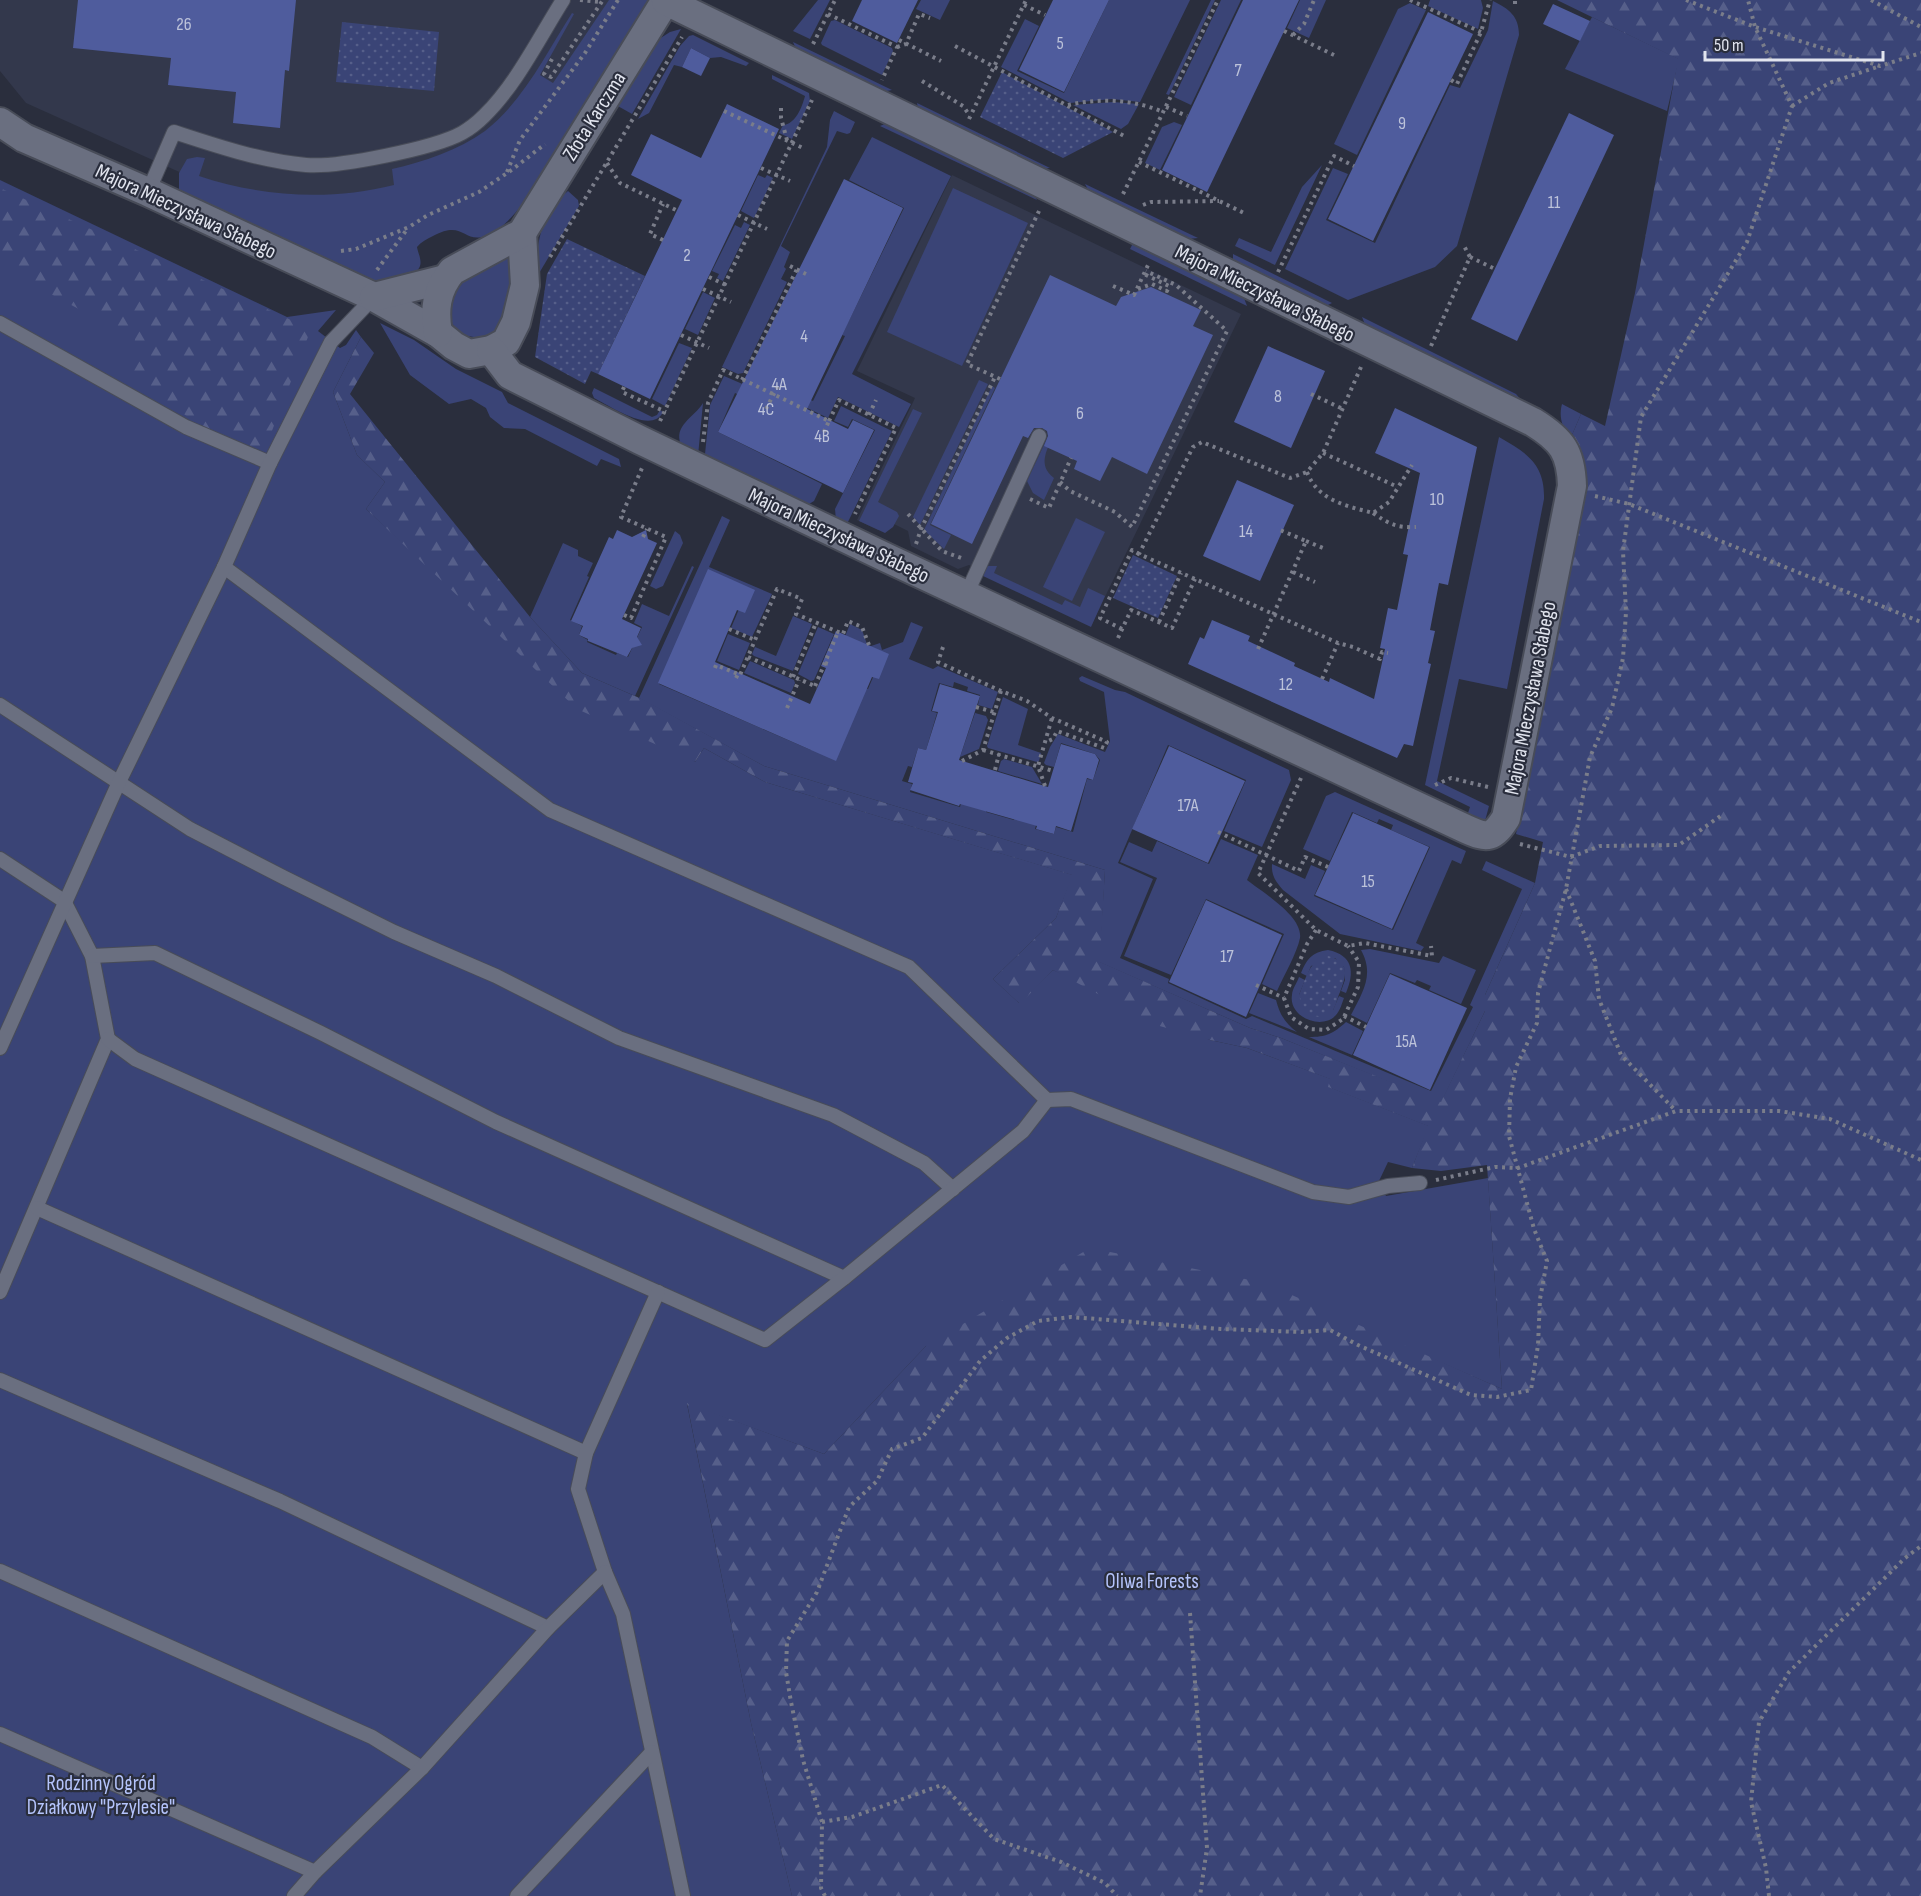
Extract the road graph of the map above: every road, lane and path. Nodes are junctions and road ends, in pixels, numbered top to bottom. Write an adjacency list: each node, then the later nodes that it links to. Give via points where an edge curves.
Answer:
1 (563, 0): 60 (lane, via 505,92 483,117 461,133 412,149 308,166 252,156 174,132)
2 (618, 0): 57 (path, via 585,53 520,140)
3 (835, 0): 15 (path)
4 (1218, 0): 41 (path)
5 (1314, 0): 23 (path, via 1304,24)
6 (1410, 0): 22 (path)
7 (1490, 0): 22 (path)
8 (1686, 0): 18 (path)
9 (1748, 0): 18 (path)
10 (1872, 0): 19 (path)
11 (602, 1): 14 (path, via 583,1); 29 (path, via 551,77 544,74)
12 (666, 1): 72 (street, Złota Karczma); 125 (street, Majora Mieczysława Słabego, via 1533,422 1551,433 1563,448 1572,465)
13 (1025, 2): 16 (path); 33 (path)
14 (578, 11)
15 (828, 14): 27 (path); 28 (path)
16 (1045, 15)
17 (930, 18): 25 (path, via 920,14)
18 (1755, 27): 34 (path); 40 (path)
19 (1921, 27)
20 (685, 31): 53 (path)
21 (1284, 32): 23 (path)
22 (1481, 32): 37 (path, via 1457,84)
23 (1293, 35): 31 (path)
24 (899, 40): 25 (path)
25 (906, 44): 28 (path); 32 (path)
26 (955, 46): 33 (path)
27 (811, 47)
28 (897, 47): 35 (path)
29 (555, 53)
30 (1921, 53): 34 (path)
31 (1334, 55)
32 (941, 61)
33 (995, 66): 39 (path); 45 (path)
34 (1880, 66): 40 (path, via 1829,83)
35 (882, 81)
36 (922, 81): 45 (path, via 963,106)
37 (1451, 81)
38 (814, 97): 51 (path)
39 (1067, 105): 44 (path, via 1112,100 1139,103); 49 (path)
40 (1792, 106): 126 (path, via 1747,242 1641,417)
41 (1166, 107): 44 (path); 46 (path)
42 (781, 108): 51 (path)
43 (724, 111): 51 (path)
44 (1163, 112): 54 (path)
45 (970, 116): 48 (path)
46 (1187, 116)
47 (0, 122): 60 (street, Majora Mieczysława Słabego, via 24,138)
48 (967, 123)
49 (1126, 137)
50 (553, 139): 57 (path)
51 (790, 142): 52 (path); 58 (path)
52 (806, 149)
53 (607, 162): 63 (path, via 620,183); 77 (path)
54 (1139, 162): 61 (path); 62 (path)
55 (1354, 166): 82 (path, via 1334,156)
56 (761, 168): 58 (path)
57 (507, 173): 70 (path, via 479,192)
58 (777, 176): 59 (path); 69 (path)
59 (790, 181)
60 (148, 192): 91 (street, Majora Mieczysława Słabego)
61 (1121, 197)
62 (1220, 201): 64 (path, via 1151,202); 67 (path)
63 (663, 204): 65 (path); 73 (path, via 650,234)
64 (1139, 206)
65 (676, 210)
66 (1039, 210): 133 (path, via 967,364 997,378)
67 (1246, 214)
68 (738, 215): 69 (path)
69 (755, 223): 71 (path); 87 (path)
70 (409, 227): 75 (path, via 356,249); 91 (path, via 378,267)
71 (767, 229)
72 (522, 233): 86 (street, Złota Karczma, via 452,271); 100 (street, via 525,285 516,322 507,342)
73 (663, 240)
74 (1463, 244): 76 (path)
75 (333, 249)
76 (1470, 257): 80 (path); 98 (path)
77 (549, 259)
78 (1149, 263): 83 (path)
79 (790, 266): 81 (path)
80 (1495, 268)
81 (796, 269): 84 (path); 102 (path)
82 (1278, 272)
83 (1145, 273): 90 (path); 90 (path, via 1169,286 1167,291 1152,284); 123 (path, via 1176,285 1227,331 1132,527 1115,512 1070,491)
84 (806, 274)
85 (709, 277): 87 (path)
86 (446, 279): 91 (street); 95 (street, via 436,307)
87 (726, 285): 92 (path)
88 (1113, 286): 90 (path, via 1134,296)
89 (703, 289): 92 (path)
90 (1138, 289)
91 (369, 295): 95 (street, Majora Mieczysława Słabego); 119 (lane, via 332,342)
92 (720, 297): 93 (path); 97 (path)
93 (731, 302)
94 (0, 323): 119 (lane, via 186,427)
95 (438, 333): 100 (street, via 469,354)
96 (681, 335): 97 (path)
97 (697, 343): 99 (path); 110 (path)
98 (1430, 346)
99 (709, 348)
100 (491, 350): 148 (street, Majora Mieczysława Słabego, via 510,375 525,383)
101 (1361, 366): 109 (path)
102 (742, 380): 106 (path); 116 (path, via 723,370 708,403)
103 (779, 384): 106 (path)
104 (624, 387): 110 (path, via 621,392)
105 (1311, 394): 109 (path)
106 (773, 395): 108 (path); 112 (path)
107 (876, 400): 111 (path)
108 (766, 409)
109 (1343, 409): 117 (path)
110 (666, 412): 113 (path)
111 (868, 415): 112 (path, via 839,400); 130 (path, via 896,428)
112 (829, 421): 115 (path)
113 (655, 424)
114 (1039, 435): 148 (lane)
115 (822, 436)
116 (702, 447)
117 (1323, 453): 122 (path); 124 (path)
118 (1071, 458): 123 (path)
119 (270, 463): 141 (lane)
120 (1412, 465): 124 (path)
121 (642, 467): 132 (path, via 621,517)
122 (1307, 472): 128 (path, via 1320,493 1342,505); 139 (path, via 1290,478 1202,442 1193,447)
123 (1060, 482): 127 (path)
124 (1398, 487): 128 (path, via 1389,502)
125 (1572, 491): 126 (path); 190 (street, Majora Mieczysława Słabego, via 1506,818)
126 (1629, 504): 152 (path); 193 (path, via 1623,551 1623,658 1612,708 1590,757)
127 (1050, 505)
128 (1373, 513): 131 (path, via 1401,527)
129 (908, 514): 133 (path)
130 (851, 523)
131 (1416, 527)
132 (647, 529): 135 (path); 143 (path, via 666,537)
133 (921, 529): 137 (path); 140 (path)
134 (1280, 530): 136 (path)
135 (643, 537)
136 (1306, 541): 138 (path); 144 (path)
137 (915, 548)
138 (1323, 548)
139 (1139, 554): 145 (path); 155 (path, via 1132,550 1100,618)
140 (949, 555)
141 (224, 567): 184 (lane); 208 (lane, via 550,810 909,967)
142 (646, 567): 143 (path)
143 (652, 570): 150 (path, via 631,618)
144 (1293, 572): 147 (path); 149 (path)
145 (1181, 573): 146 (path); 151 (path)
146 (1195, 579): 149 (path); 151 (path, via 1172,628)
147 (1315, 582)
148 (966, 595): 190 (street, Majora Mieczysława Słabego, via 1466,830 1484,836)
149 (1274, 614): 159 (path); 162 (path)
150 (624, 615)
151 (1159, 622): 155 (path, via 1131,610)
152 (1921, 622)
153 (816, 623): 156 (path); 158 (path, via 796,614 802,599 777,589); 168 (path)
154 (729, 629): 158 (path)
155 (1122, 629): 157 (path)
156 (838, 632): 160 (path, via 843,634 848,621 864,630); 165 (path)
157 (1118, 637)
158 (755, 640): 164 (path)
159 (1338, 643): 163 (path, via 1380,659 1382,652); 169 (path)
160 (869, 645)
161 (943, 647): 171 (path, via 938,662)
162 (1258, 650)
163 (1388, 653)
164 (748, 657): 167 (path, via 740,675 716,665); 168 (path)
165 (825, 663): 166 (path); 170 (path, via 816,687)
166 (832, 665)
167 (715, 668)
168 (793, 677): 170 (path)
169 (1322, 679)
170 (800, 680): 174 (path)
171 (1001, 691): 175 (path); 176 (path, via 1027,701)
172 (0, 705): 184 (lane)
173 (976, 707): 175 (path)
174 (788, 708)
175 (994, 712): 178 (path)
176 (1052, 718): 177 (path); 177 (path, via 1107,742 1104,748 1057,731)
177 (1046, 742): 181 (path)
178 (983, 750): 179 (path); 180 (path)
179 (999, 754): 181 (path); 182 (path)
180 (962, 761)
181 (1038, 766): 183 (path); 185 (path)
182 (995, 770)
183 (1053, 771)
184 (118, 782): 197 (lane); 213 (lane, via 190,829 394,932 496,976 619,1038 833,1115 924,1162)
185 (1045, 786)
186 (1429, 786): 187 (path, via 1451,778)
187 (1491, 788)
188 (1296, 789): 192 (path)
189 (1722, 814): 193 (path, via 1679,845 1600,846)
190 (1498, 830): 193 (path, via 1516,843)
191 (1218, 832): 192 (path)
192 (1266, 856): 195 (path, via 1299,871 1305,857); 198 (path, via 1258,873)
193 (1571, 857): 196 (path)
194 (0, 859): 197 (lane)
195 (1328, 867)
196 (1566, 889): 209 (path, via 1595,961 1599,999 1621,1055); 211 (path, via 1538,993 1537,1023 1516,1067 1510,1099 1509,1136)
197 (64, 901): 201 (lane); 207 (lane)
198 (1316, 930): 199 (path); 203 (path)
199 (1348, 946): 200 (path, via 1365,943 1432,956); 204 (path, via 1359,962 1359,973 1358,987)
200 (1431, 946)
201 (92, 956): 206 (lane); 215 (lane, via 155,953 496,1122)
202 (1256, 986): 203 (path)
203 (1284, 998): 204 (path, via 1291,1017 1309,1029 1326,1030)
204 (1344, 1017): 205 (path)
205 (1366, 1027)
206 (108, 1039): 214 (lane); 217 (lane, via 135,1059)
207 (0, 1048)
208 (1047, 1100): 212 (lane, via 1071,1100 1313,1192 1349,1197 1388,1186); 213 (lane, via 1023,1131)
209 (1676, 1112): 210 (path, via 1779,1111 1830,1119); 211 (path)
210 (1921, 1160)
211 (1518, 1168): 212 (path, via 1495,1167); 228 (path, via 1547,1261 1531,1390 1497,1397 1471,1395 1330,1330 1221,1329 1071,1317 1038,1321 1007,1338 980,1361 922,1438 892,1449 877,1481 849,1507 816,1592 787,1641 786,1672 791,1702)
212 (1420, 1183)
213 (953, 1189): 215 (lane)
214 (37, 1208): 216 (lane); 219 (lane)
215 (844, 1278): 217 (lane, via 765,1340)
216 (0, 1292)
217 (658, 1292): 219 (lane)
218 (0, 1380): 224 (lane, via 280,1501)
219 (586, 1454): 222 (lane, via 578,1489)
220 (1921, 1546): 236 (path, via 1789,1672 1760,1722 1751,1802 1766,1868)
221 (0, 1571): 227 (lane, via 372,1737)
222 (605, 1572): 224 (lane); 226 (lane, via 623,1614)
223 (1190, 1613): 235 (path, via 1207,1848)
224 (548, 1628): 227 (lane)
225 (0, 1734): 229 (lane)
226 (652, 1752): 231 (lane); 232 (lane)
227 (422, 1768): 229 (lane)
228 (822, 1822): 233 (path, via 821,1888); 234 (path, via 852,1817 942,1785 994,1839 1061,1862 1105,1883)
229 (315, 1872): 230 (lane)
230 (294, 1896)
231 (518, 1896)
232 (683, 1896)
233 (825, 1896)
234 (1117, 1896)
235 (1200, 1896)
236 (1768, 1896)

